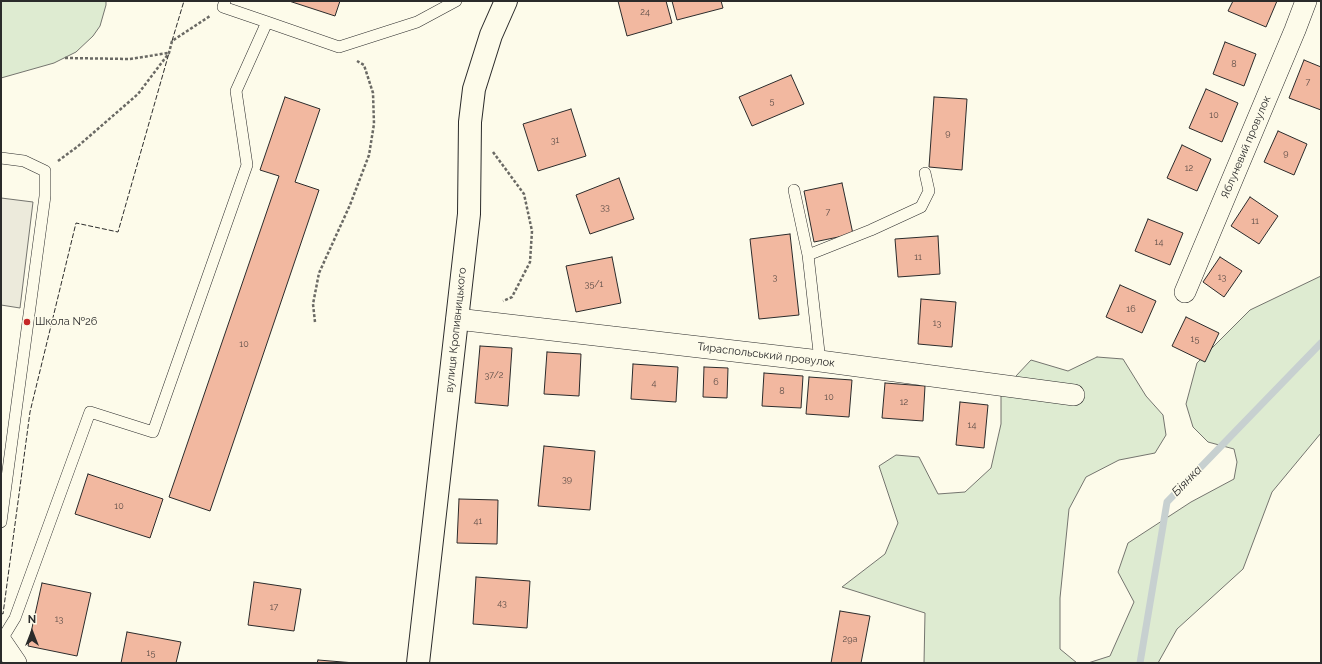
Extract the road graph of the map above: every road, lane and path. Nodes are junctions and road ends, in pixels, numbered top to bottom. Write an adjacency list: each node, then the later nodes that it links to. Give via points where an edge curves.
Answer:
1 (456, 1): 6 (lane, via 417,22)
2 (506, 1): 17 (main road, вулиця Кропивницького, via 489,41 474,89 470,122 469,214)
3 (1306, 1): 15 (street, Яблуневий провулок)
4 (224, 4): 5 (lane); 7 (path, via 172,41)
5 (266, 22): 6 (lane); 22 (lane, via 236,91 247,165 153,432 90,412 15,618)
6 (339, 47): 18 (path, via 364,65 372,93 374,124 369,155 350,205 319,273 313,304)
7 (169, 53): 8 (path, via 130,59); 11 (path, via 138,94 77,148)
8 (65, 58)
9 (492, 150): 16 (path, via 524,194 532,231 530,262 512,297)
10 (1, 158): 11 (lane, via 24,161)
11 (45, 171): 21 (lane, via 45,196)
12 (925, 173): 14 (lane, via 929,191 922,207)
13 (794, 190): 14 (lane)
14 (808, 255): 19 (lane)
15 (1185, 292)
16 (498, 303)
17 (457, 319): 19 (street, Тираспольський провулок); 24 (main road, вулиця Кропивницького)
18 (314, 322)
19 (820, 361): 20 (street, Тираспольський провулок)
20 (1074, 395)
21 (1, 521)
22 (1, 641): 23 (street)
23 (16, 663)
24 (418, 663)

